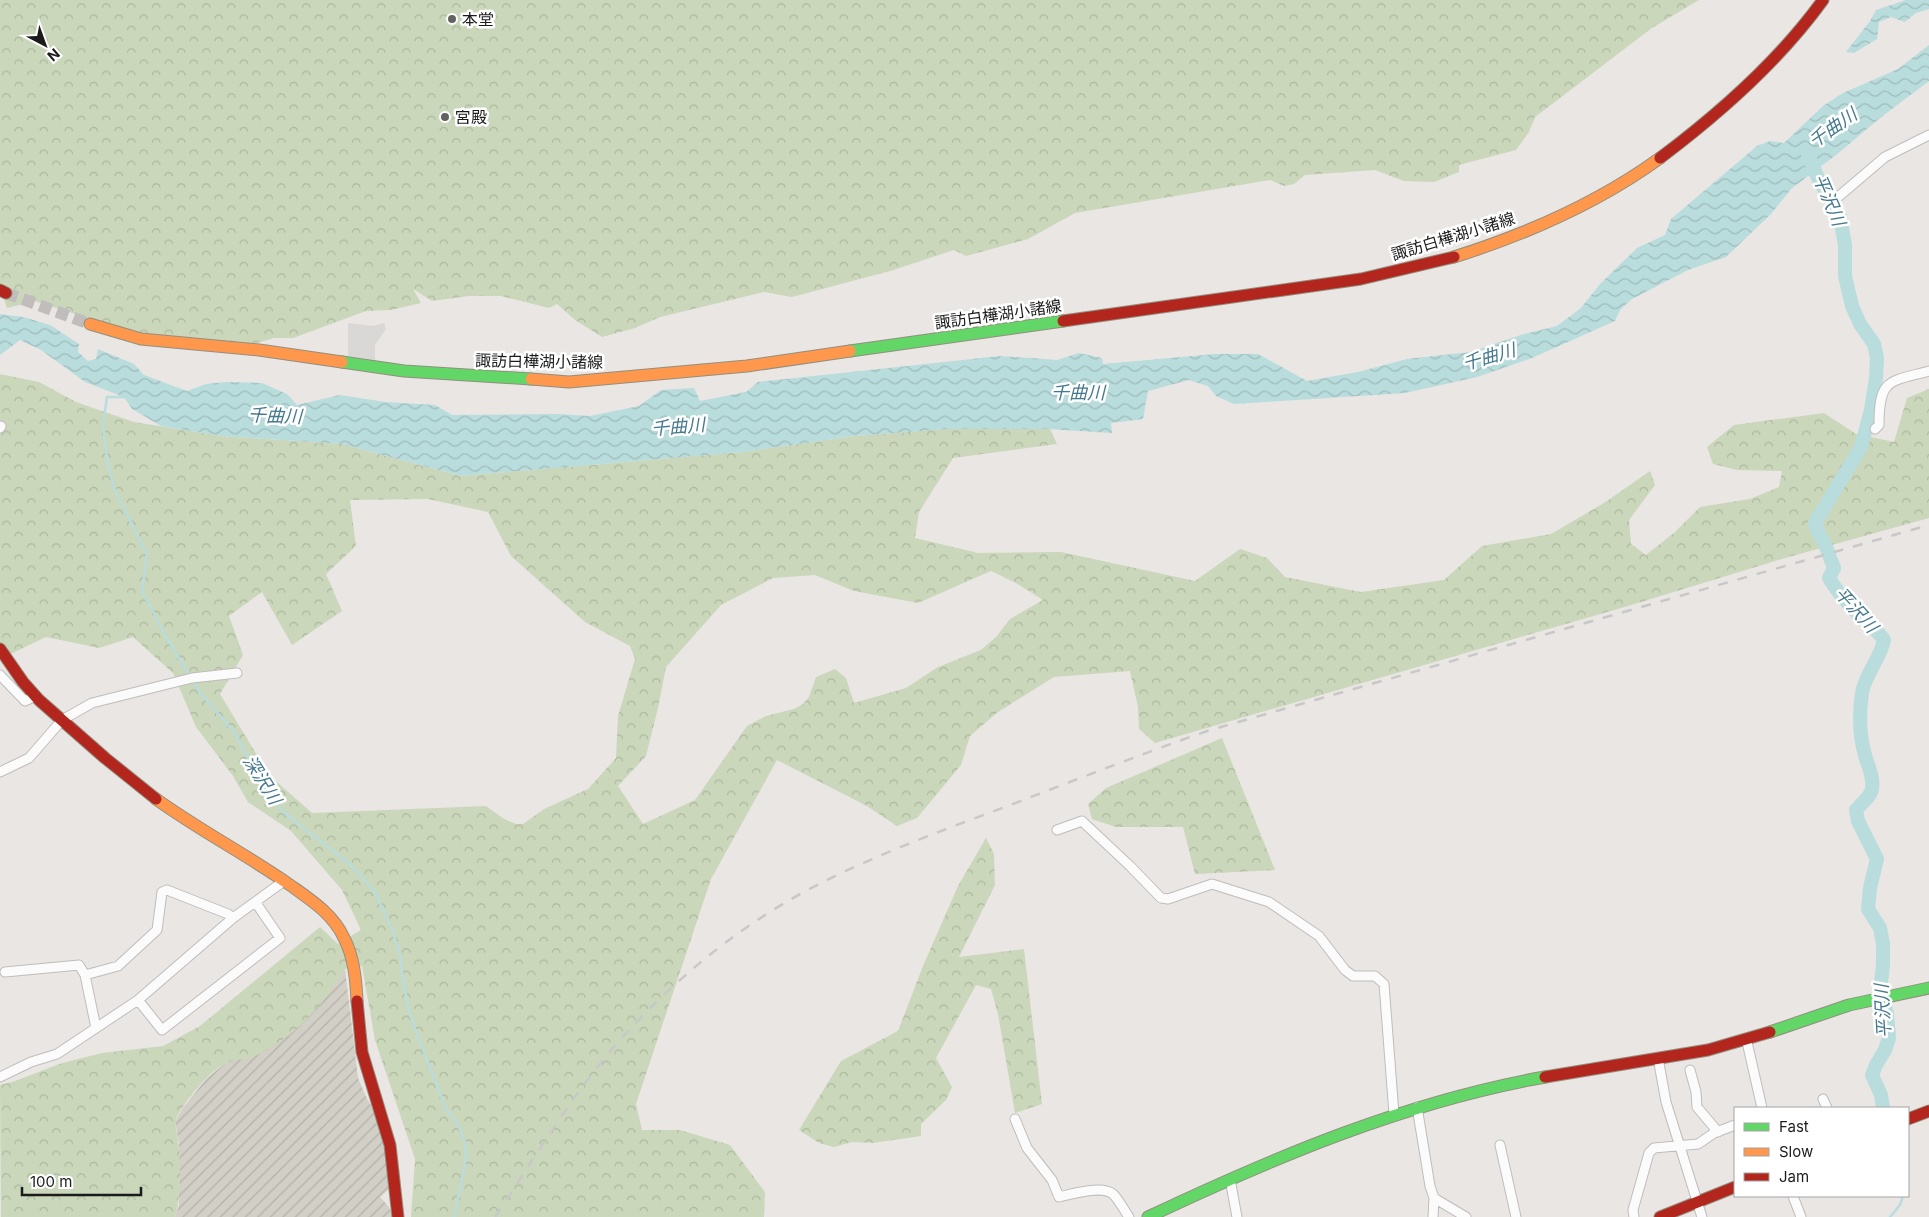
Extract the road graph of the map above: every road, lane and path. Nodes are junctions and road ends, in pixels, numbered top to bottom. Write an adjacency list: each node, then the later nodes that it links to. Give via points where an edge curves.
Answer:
1 (1823, 0): 4 (main road, 諏訪白樺湖小諸線, via 1808,22 1766,67 1706,122 1617,186 1532,229 1429,264 1361,279 747,366 569,382 404,371 259,350 157,342)
2 (1929, 135): 3 (street, via 1885,157)
3 (1838, 197)
4 (90, 324)
5 (1929, 370): 6 (street, via 1886,385 1879,404 1879,425)
6 (1875, 429)
7 (0, 649): 10 (main road)
8 (237, 673): 11 (street, via 192,678 92,703)
9 (0, 676): 10 (street, via 25,701)
10 (36, 696): 11 (main road)
11 (62, 720): 12 (street, via 29,758); 14 (main road, via 93,749 176,813)
12 (0, 772)
13 (1057, 830): 31 (street, via 1082,821 1161,898 1168,899 1212,884 1269,902 1319,936 1353,976 1376,976 1384,984)
14 (284, 881): 15 (street); 45 (main road, via 324,911 344,936 349,949 354,964 362,1050 388,1137)
15 (256, 903): 16 (street); 20 (street, via 280,938 162,1030)
16 (233, 918): 18 (street, via 167,890 162,892 157,930 118,966); 20 (street)
17 (5, 972): 18 (street, via 80,965)
18 (85, 975): 21 (street)
19 (1929, 988): 22 (main road, via 1849,1005)
20 (138, 1000): 21 (street)
21 (96, 1028): 25 (street, via 57,1054 31,1062)
22 (1747, 1042): 23 (main road); 28 (street)
23 (1658, 1058): 27 (main road, via 1488,1088); 37 (street, via 1666,1102)
24 (1690, 1070): 35 (street, via 1697,1108)
25 (0, 1078)
26 (1823, 1099): 29 (street)
27 (1417, 1107): 31 (main road); 42 (street)
28 (1762, 1107)
29 (1827, 1107)
30 (1929, 1111): 33 (main road)
31 (1394, 1114): 38 (main road)
32 (1014, 1119): 46 (street, via 1026,1148 1052,1180 1059,1197 1107,1190)
33 (1909, 1119)
34 (1734, 1126): 35 (street)
35 (1718, 1132): 37 (street, via 1698,1144)
36 (1500, 1145): 51 (street)
37 (1679, 1145): 43 (street); 52 (street, via 1654,1148 1649,1153 1633,1210)
38 (1230, 1179): 47 (main road); 48 (street)
39 (1734, 1187): 43 (main road)
40 (1792, 1197): 44 (street)
41 (1797, 1197): 44 (street)
42 (1434, 1198): 49 (street); 50 (street)
43 (1699, 1201): 53 (main road); 54 (street)
44 (1797, 1206): 55 (street)
45 (398, 1217)
46 (1129, 1217)
47 (1148, 1217)
48 (1237, 1217)
49 (1433, 1217)
50 (1466, 1217)
51 (1516, 1217)
52 (1634, 1217)
53 (1660, 1217)
54 (1702, 1217)
55 (1801, 1217)

